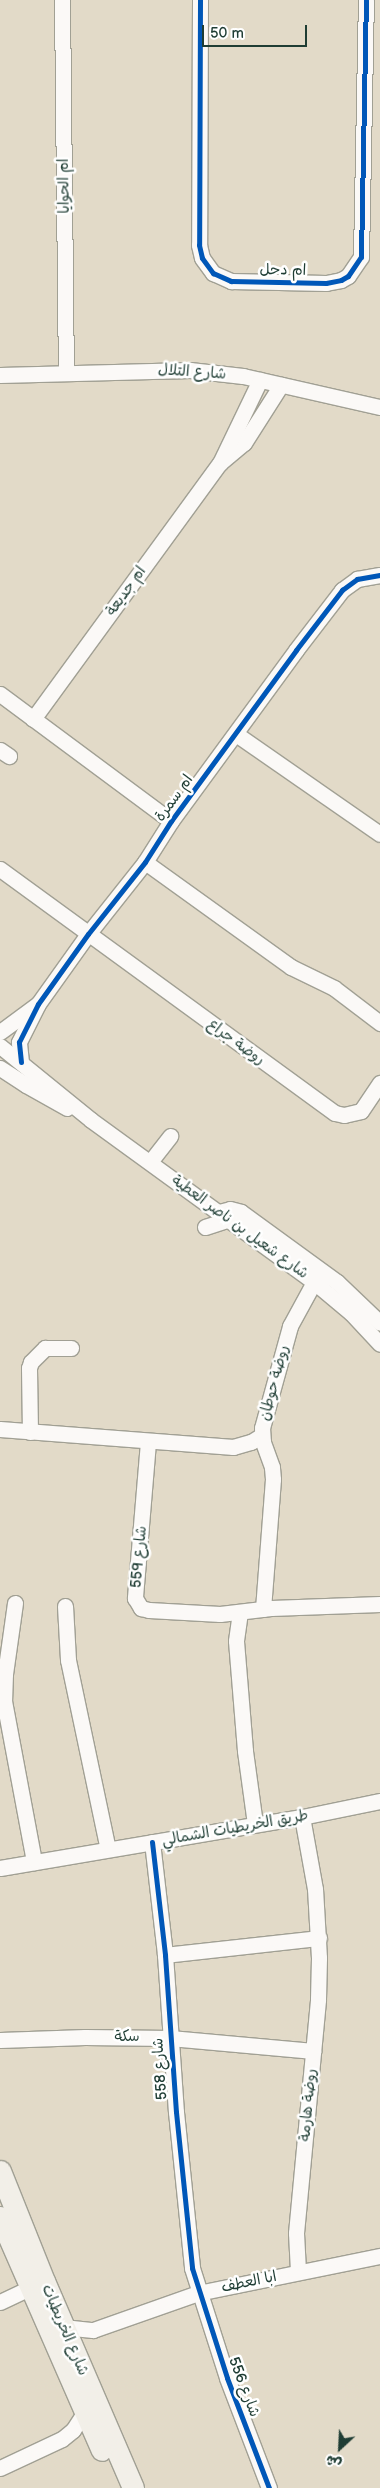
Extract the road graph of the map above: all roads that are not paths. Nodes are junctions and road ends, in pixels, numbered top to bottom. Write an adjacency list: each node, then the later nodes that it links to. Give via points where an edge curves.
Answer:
1 (62, 0): 4 (street, ام الحوايا)
2 (200, 0): 3 (street, ام دحل, via 199,245 202,258 213,273 231,281 334,283 354,271 361,257)
3 (366, 0)
4 (66, 372): 5 (street, شارع التلال); 6 (street, شارع التلال, via 182,369)
5 (0, 375)
6 (260, 380): 7 (street, شارع التلال); 9 (street, ام جديعة)
7 (281, 385): 8 (street, شارع التلال); 9 (street, ام جديعة, via 244,443)
8 (380, 407)
9 (220, 463): 12 (street, ام جديعة)
10 (380, 575): 13 (street, ام سمرة, via 357,579 342,590)
11 (0, 694): 12 (street)
12 (33, 719): 14 (street)
13 (236, 734): 14 (street, ام سمرة); 15 (street)
14 (172, 821): 16 (street, ام سمرة)
15 (380, 834)
16 (145, 862): 18 (street, ام سمرة); 20 (street, via 291,967 334,988)
17 (0, 870): 18 (street)
18 (88, 934): 19 (street, ام سمرة); 25 (street, روضة جراع, via 335,1113 344,1115 361,1111)
19 (38, 1004): 21 (street, ام سمرة); 23 (street, ام سمرة, via 19,1042)
20 (380, 1023)
21 (0, 1032)
22 (0, 1046): 23 (street, شارع شعيل بن ناصر العطية)
23 (21, 1062): 26 (street, شارع شعيل بن ناصر العطية)
24 (0, 1068): 26 (street, شارع شعيل بن ناصر العطية)
25 (380, 1083)
26 (91, 1120): 28 (street, شارع شعيل بن ناصر العطية)
27 (170, 1136): 28 (street)
28 (150, 1162): 29 (street, شارع شعيل بن ناصر العطية)
29 (224, 1215): 30 (street); 31 (street, شارع شعيل بن ناصر العطية); 32 (street, via 230,1209 241,1212)
30 (205, 1227)
31 (314, 1282): 34 (street, شارع شعيل بن ناصر العطية); 39 (street, روضة حوطان, via 290,1326 264,1415)
32 (362, 1304): 33 (street); 34 (street)
33 (380, 1305)
34 (377, 1326): 35 (street, شارع شعيل بن ناصر العطية)
35 (380, 1344)
36 (71, 1348): 38 (street, via 45,1348 31,1362)
37 (0, 1429): 38 (street)
38 (30, 1432): 40 (street)
39 (262, 1435): 40 (street, via 233,1447); 44 (street, روضة حوطان, via 273,1479)
40 (148, 1442): 45 (street, شارع 559, via 136,1602 149,1610 208,1614)
41 (15, 1604): 51 (street, via 4,1701)
42 (380, 1604): 44 (street, شارع 559)
43 (65, 1606): 50 (street, via 68,1660)
44 (263, 1609): 45 (street, شارع 559)
45 (240, 1612): 48 (street, via 236,1641 245,1751)
46 (380, 1801): 47 (street, طريق الخريطيات الشمالي)
47 (302, 1817): 48 (street, طريق الخريطيات الشمالي); 53 (street, روضة هارمة, via 315,1889)
48 (256, 1824): 49 (street, طريق الخريطيات الشمالي)
49 (152, 1842): 50 (street, طريق الخريطيات الشمالي); 54 (street, شارع 558)
50 (108, 1849): 51 (street, طريق الخريطيات الشمالي)
51 (34, 1862): 52 (street, طريق الخريطيات الشمالي)
52 (0, 1868)
53 (319, 1938): 54 (street); 57 (street, روضة هارمة)
54 (165, 1955): 55 (street, شارع 558)
55 (170, 2038): 56 (street, سكة); 57 (street, سكة); 63 (street, شارع 558, via 189,2247)
56 (0, 2040)
57 (313, 2051): 61 (street, روضة هارمة, via 296,2233)
58 (0, 2171): 62 (street, شارع الخريطيات)
59 (2, 2227): 62 (street, شارع الخريطيات)
60 (380, 2256): 61 (street, ابا العطف)
61 (298, 2271): 63 (street, ابا العطف)
62 (38, 2284): 64 (street); 65 (street, شارع الخريطيات); 67 (street, شارع الخريطيات)
63 (198, 2293): 66 (street, ابا العطف); 74 (street, شارع 556)
64 (0, 2302)
65 (63, 2327): 66 (street); 67 (street, شارع الخريطيات)
66 (93, 2330): 67 (street)
67 (66, 2354): 68 (street, شارع الخريطيات); 73 (street, شارع الخريطيات)
68 (84, 2413): 69 (street); 70 (street, شارع الخريطيات)
69 (62, 2439): 70 (street, via 80,2437); 71 (street)
70 (97, 2440): 72 (street, شارع الخريطيات)
71 (0, 2468)
72 (119, 2488)
73 (133, 2488)
74 (269, 2488)

